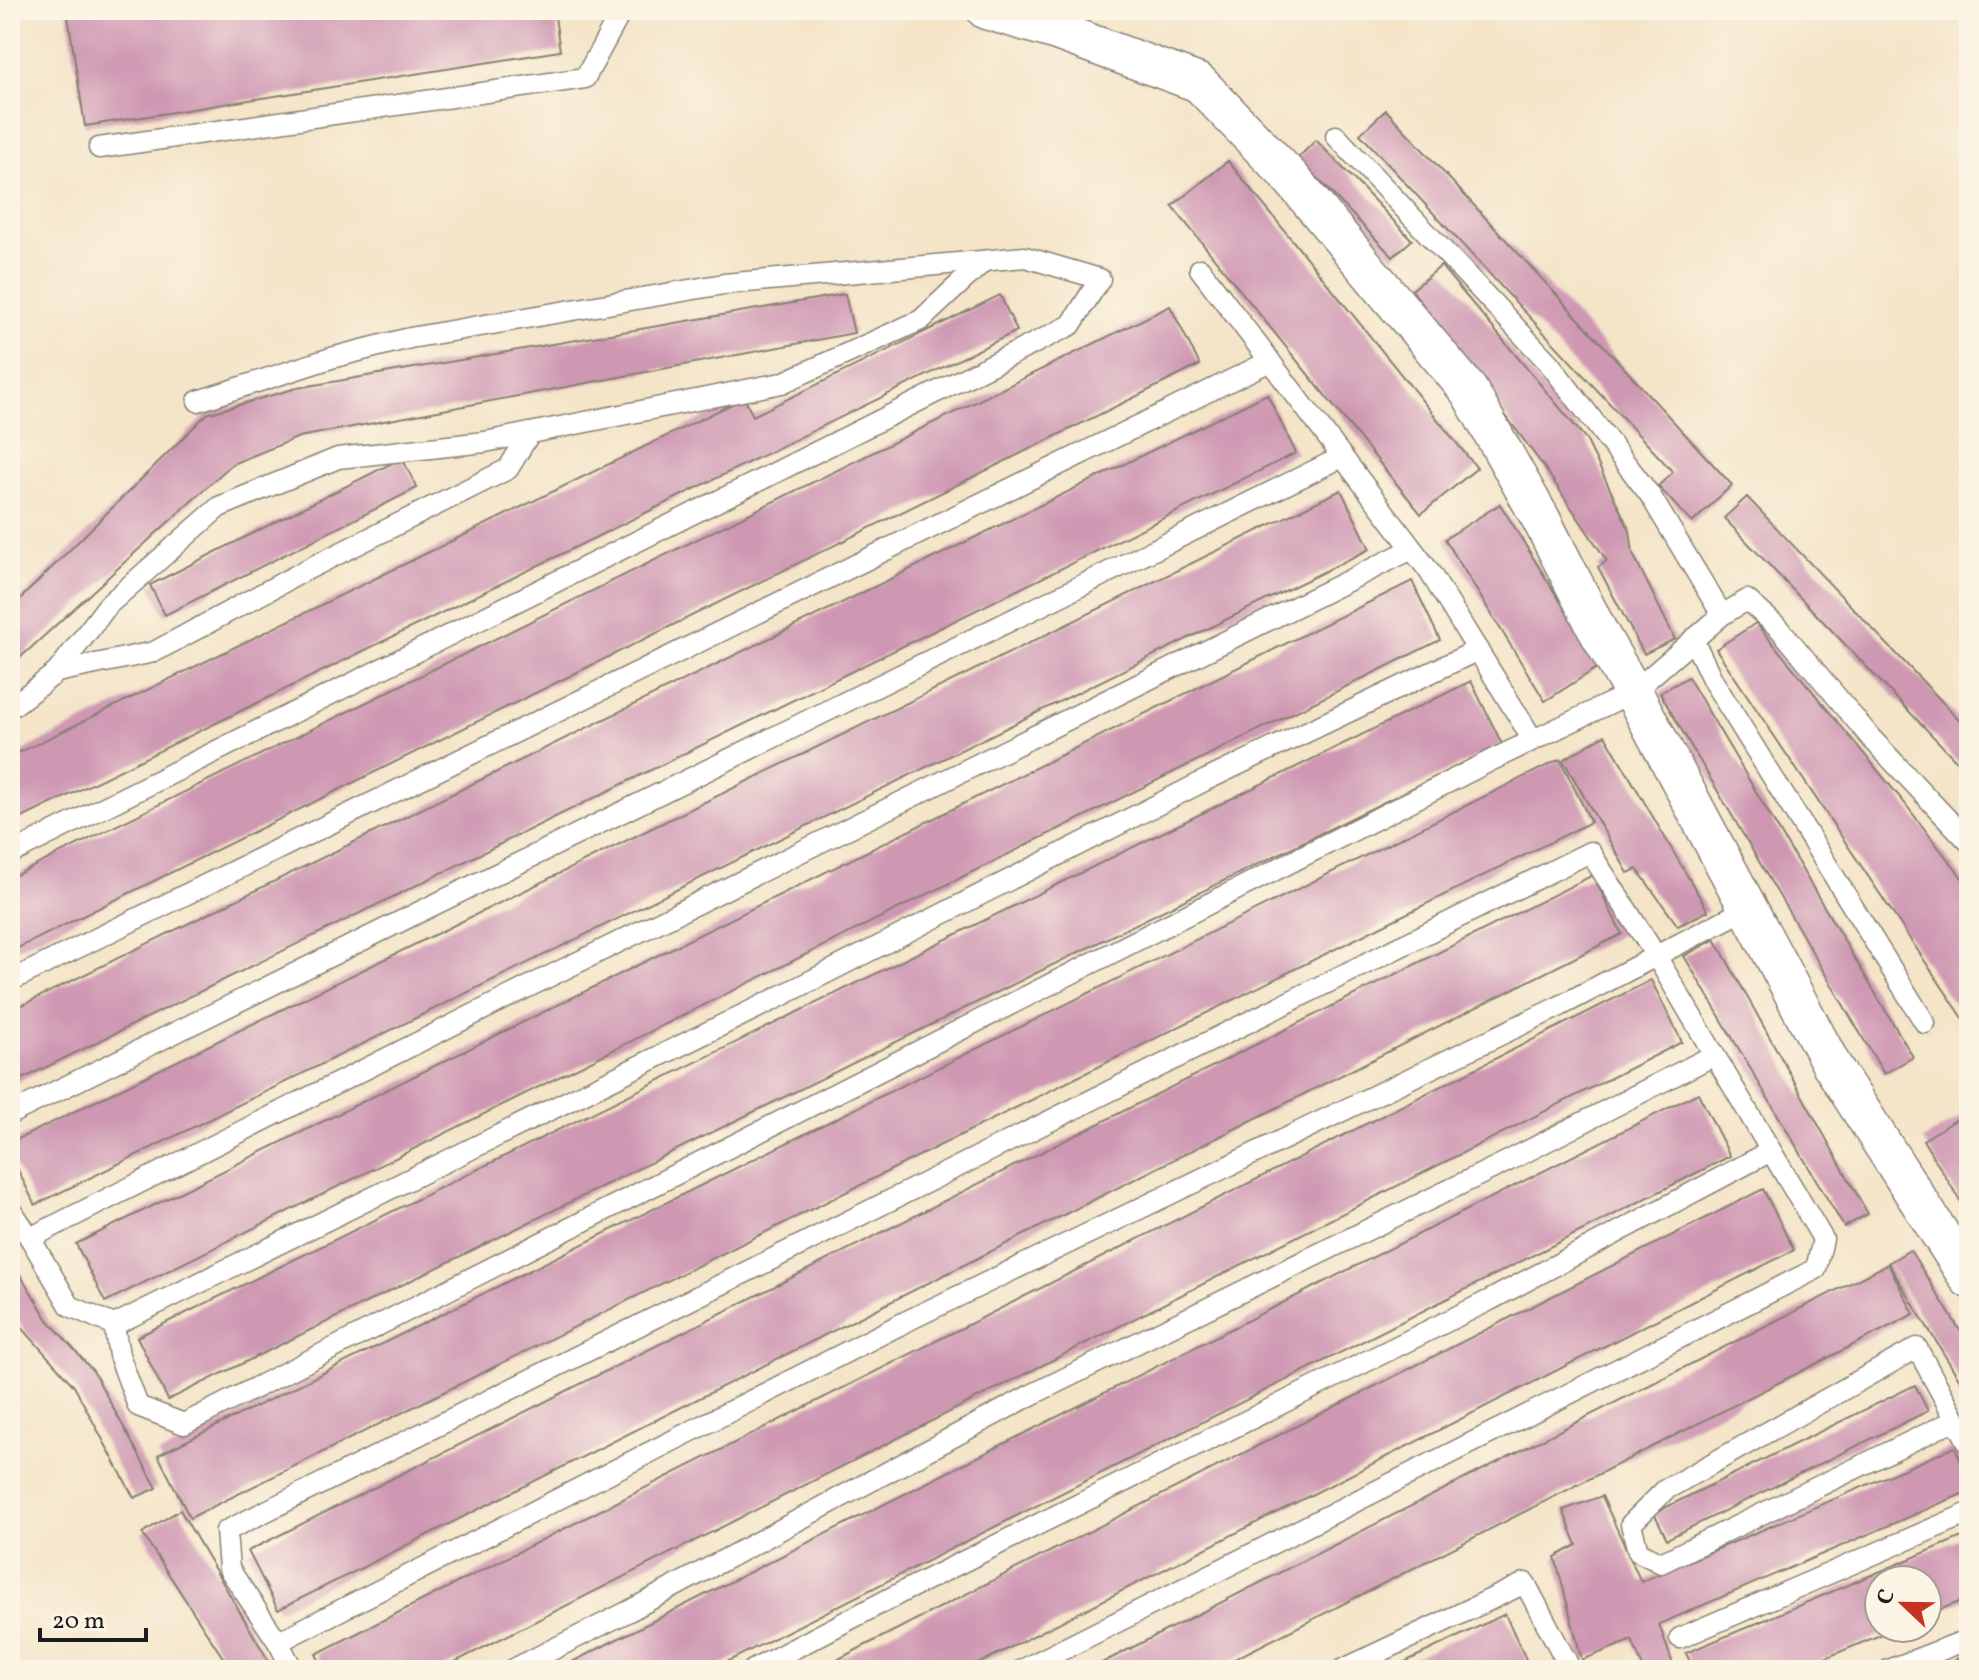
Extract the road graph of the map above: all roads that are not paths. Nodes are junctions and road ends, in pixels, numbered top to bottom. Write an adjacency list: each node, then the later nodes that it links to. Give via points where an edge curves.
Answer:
1 (622, 10): 4 (lane, via 585,78)
2 (986, 10): 16 (street, via 1199,83 1290,177 1469,391)
3 (1336, 136): 12 (lane, via 1549,363 1650,495)
4 (99, 148)
5 (984, 261): 8 (lane, via 724,284 410,338); 9 (lane, via 921,320 782,383); 20 (lane, via 1025,257 1100,279 1071,325)
6 (1200, 269): 7 (lane)
7 (1270, 361): 10 (lane); 23 (lane)
8 (198, 401)
9 (530, 433): 15 (lane, via 508,469 154,652); 15 (lane, via 338,458 219,507 108,605)
10 (1342, 457): 11 (lane); 26 (lane)
11 (1412, 549): 14 (lane); 29 (lane)
12 (1722, 615): 13 (lane); 19 (lane, via 1747,600 1780,629 1871,738)
13 (1693, 639): 16 (lane); 24 (lane, via 1713,681)
14 (1478, 650): 18 (lane); 31 (lane, via 1206,780)
15 (57, 672): 17 (lane)
16 (1633, 692): 18 (lane); 21 (street)
17 (10, 708)
18 (1533, 740): 31 (lane, via 184,1424 138,1406)
19 (1969, 842)
20 (10, 854)
21 (1748, 908): 22 (lane); 30 (street, via 1831,1064)
22 (1656, 956): 25 (lane); 37 (lane, via 911,1319); 37 (lane, via 1590,852 226,1531 229,1569)
23 (10, 981)
24 (1925, 1023)
25 (1714, 1055): 27 (lane); 39 (lane, via 1031,1395)
26 (10, 1114)
27 (1771, 1151): 40 (lane, via 1490,1300); 41 (lane, via 1823,1239 1816,1269)
28 (10, 1208): 29 (lane)
29 (30, 1238): 31 (lane, via 70,1306)
30 (1969, 1279)
31 (114, 1325)
32 (1955, 1420): 32 (lane, via 1661,1563 1638,1551 1631,1524 1665,1490 1917,1348); 33 (lane)
33 (1969, 1444)
34 (1969, 1513): 35 (lane)
35 (1680, 1638)
36 (1969, 1639): 44 (lane)
37 (278, 1642): 38 (lane)
38 (293, 1670)
39 (512, 1670)
40 (753, 1670)
41 (1022, 1670)
42 (1342, 1670): 43 (lane, via 1525,1583)
43 (1571, 1670)
44 (1889, 1670)

